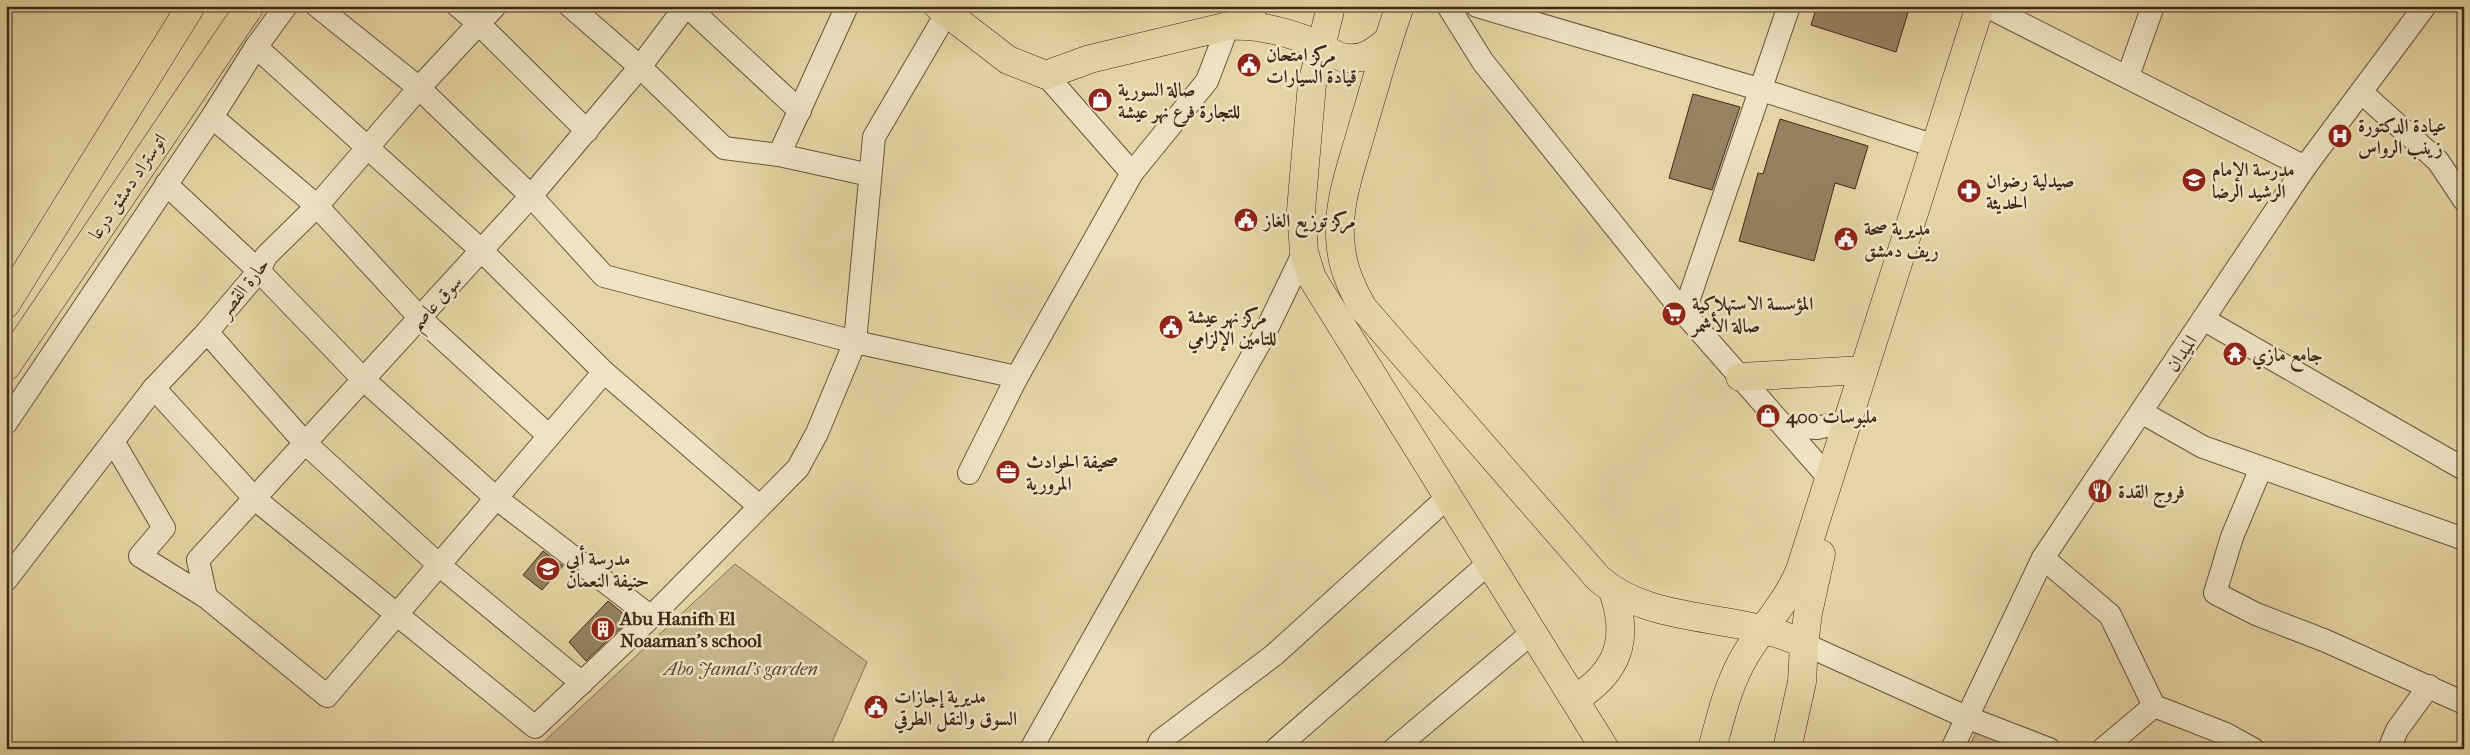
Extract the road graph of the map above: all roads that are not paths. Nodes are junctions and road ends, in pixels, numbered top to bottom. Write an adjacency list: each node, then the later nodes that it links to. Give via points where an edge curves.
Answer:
1 (191, 6): 46 (main road, اتوستراد دمشق درعا)
2 (250, 6): 52 (main road, اتوستراد دمشق درعا)
3 (286, 6): 23 (street)
4 (317, 6): 27 (street)
5 (458, 6): 20 (street)
6 (495, 6): 20 (street, حارة القصر)
7 (570, 6): 24 (street)
8 (687, 6): 24 (street, سوق عاصم); 30 (street)
9 (847, 6): 30 (street)
10 (1331, 6): 22 (main road)
11 (1400, 6): 21 (main road)
12 (1448, 6): 47 (street, via 1483,62)
13 (1477, 6): 28 (street)
14 (1789, 6): 28 (street)
15 (2153, 6): 26 (street)
16 (2425, 6): 29 (street, الميدان)
17 (1990, 8): 26 (street); 34 (main road); 85 (main road, via 1817,566)
18 (942, 10): 25 (main road, via 1008,60); 38 (street, via 874,137)
19 (1243, 19): 22 (main road); 25 (main road, via 1090,59); 37 (street, via 1207,81)
20 (479, 24): 27 (street, حارة القصر); 32 (street)
21 (1388, 40): 22 (main road, via 1377,51 1362,57 1347,58); 79 (main road, via 1346,182 1340,248 1348,281 1362,308 1598,578)
22 (1320, 46): 44 (main road, via 1310,98 1301,210)
23 (256, 47): 31 (street); 33 (street)
24 (640, 67): 32 (street, سوق عاصم); 35 (street, via 724,148)
25 (1046, 75): 37 (street)
26 (2128, 76): 36 (street)
27 (419, 88): 33 (street, حارة القصر); 40 (street)
28 (1762, 90): 34 (street); 47 (street)
29 (2361, 92): 36 (street, الميدان); 41 (street, via 2438,161)
30 (800, 112): 35 (street)
31 (212, 117): 39 (street); 42 (street)
32 (587, 131): 40 (street, سوق عاصم)
33 (367, 146): 42 (street, حارة القصر); 43 (street)
34 (1935, 146): 53 (main road)
35 (779, 155): 38 (street)
36 (2305, 167): 49 (street, الميدان)
37 (1132, 173): 55 (street)
38 (870, 175): 51 (street)
39 (166, 184): 45 (street); 61 (street)
40 (530, 196): 43 (street, سوق عاصم); 51 (street, via 604,276)
41 (2464, 200)
42 (317, 206): 45 (street, حارة القصر, via 266,256); 48 (street)
43 (482, 252): 48 (street, سوق عاصم); 54 (street)
44 (1304, 252): 70 (main road, via 1312,278 1326,303); 94 (street, via 1263,337)
45 (258, 270): 50 (street, حارة القصر); 57 (street)
46 (6, 304)
47 (1684, 313): 56 (street)
48 (420, 318): 57 (street, سوق عاصم); 63 (street)
49 (2203, 319): 59 (street, الميدان); 67 (street)
50 (207, 332): 58 (street, حارة القصر); 65 (street)
51 (855, 342): 55 (street); 73 (street, via 817,433 798,468)
52 (6, 367)
53 (1863, 370): 56 (main road); 60 (main road)
54 (604, 372): 63 (street); 73 (street)
55 (1018, 377): 68 (street)
56 (1740, 377): 62 (street)
57 (364, 380): 65 (street, سوق عاصم); 71 (street)
58 (154, 388): 64 (street, حارة القصر); 72 (street)
59 (2141, 412): 66 (street, via 2202,447); 75 (street, الميدان)
60 (1847, 421): 62 (street, via 1817,428); 69 (main road)
61 (6, 423)
62 (1784, 426): 69 (street)
63 (549, 436): 71 (street)
64 (113, 441): 78 (street, حارة القصر); 80 (street, via 164,528 140,556)
65 (304, 442): 72 (street, سوق عاصم); 77 (street)
66 (2261, 468): 74 (street); 87 (street, via 2232,537 2215,593 2256,614)
67 (2464, 469)
68 (969, 473)
69 (1829, 478): 83 (main road, via 1793,588)
70 (1448, 497): 76 (main road); 95 (street, via 1274,655 1160,741)
71 (496, 498): 77 (street); 82 (street)
72 (255, 499): 80 (street, سوق عاصم, via 198,560); 81 (street)
73 (759, 506): 82 (street)
74 (2464, 539)
75 (2043, 558): 90 (street, via 2110,615); 91 (street, الميدان)
76 (1489, 562): 84 (main road); 96 (street)
77 (439, 565): 81 (street); 86 (street)
78 (6, 580)
79 (1613, 591): 83 (main road, via 1668,612); 88 (main road, via 1620,611 1622,632 1617,653 1603,678)
80 (206, 597): 81 (street, via 327,696)
81 (396, 614): 86 (street, via 535,727)
82 (651, 617): 86 (street)
83 (1763, 629): 85 (main road); 98 (main road, via 1727,693)
84 (1533, 632): 88 (main road); 97 (street)
85 (1804, 644): 91 (street); 99 (main road, via 1802,682)
86 (582, 683)
87 (2429, 686): 89 (street); 103 (street, via 2397,730)
88 (1575, 699): 93 (main road)
89 (2464, 702)
90 (2154, 706): 92 (street); 102 (street)
91 (1966, 717): 100 (street, الميدان); 101 (street)
92 (2242, 746)
93 (1602, 747)
94 (1031, 749)
95 (1157, 749)
96 (1276, 749)
97 (1394, 749)
98 (1712, 749)
99 (1787, 749)
100 (1952, 749)
101 (2049, 749)
102 (2103, 749)
103 (2389, 749)

